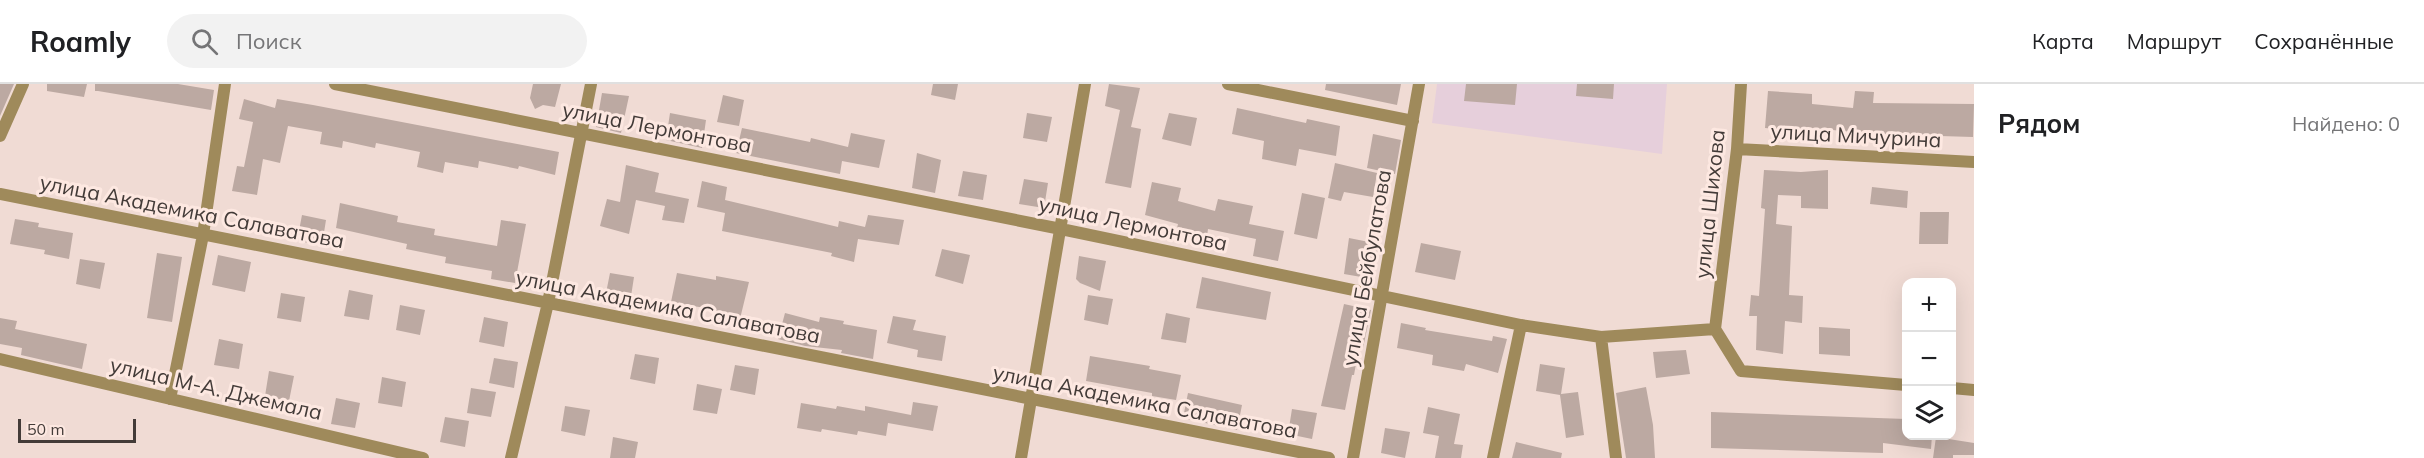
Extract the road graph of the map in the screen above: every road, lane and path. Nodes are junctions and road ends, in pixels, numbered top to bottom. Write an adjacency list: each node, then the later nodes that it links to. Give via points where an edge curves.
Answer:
1 (23, 84): 11 (street)
2 (225, 84): 16 (street)
3 (335, 84): 10 (street, улица Лермонтова)
4 (591, 84): 10 (street)
5 (1085, 84): 15 (street)
6 (1228, 84): 9 (street)
7 (1419, 84): 9 (street, улица Бейбулатова)
8 (1741, 84): 12 (street, улица Шихова)
9 (1413, 121): 17 (street, улица Бейбулатова)
10 (581, 133): 15 (street, улица Лермонтова); 18 (street)
11 (0, 136)
12 (1737, 149): 13 (street, улица Мичурина); 20 (street, улица Шихова)
13 (1974, 162)
14 (0, 194): 16 (street, улица Академика Салаватова)
15 (1061, 229): 17 (street, улица Лермонтова); 27 (street)
16 (203, 235): 18 (street, улица Академика Салаватова); 26 (street)
17 (1382, 296): 19 (street, улица Лермонтова); 32 (street, улица Бейбулатова)
18 (548, 303): 27 (street, улица Академика Салаватова); 29 (street)
19 (1521, 325): 21 (street, улица Лермонтова); 33 (street)
20 (1715, 329): 21 (street, улица Лермонтова); 23 (street, via 1741,371)
21 (1601, 337): 34 (street)
22 (0, 359): 26 (street, улица М-А. Джемала)
23 (1902, 385)
24 (1956, 388): 25 (street)
25 (1974, 390)
26 (170, 399): 28 (street, улица М-А. Джемала)
27 (1031, 399): 30 (street); 31 (street, улица Академика Салаватова)
28 (423, 458)
29 (511, 458)
30 (1021, 458)
31 (1329, 458)
32 (1353, 458)
33 (1493, 458)
34 (1616, 458)

